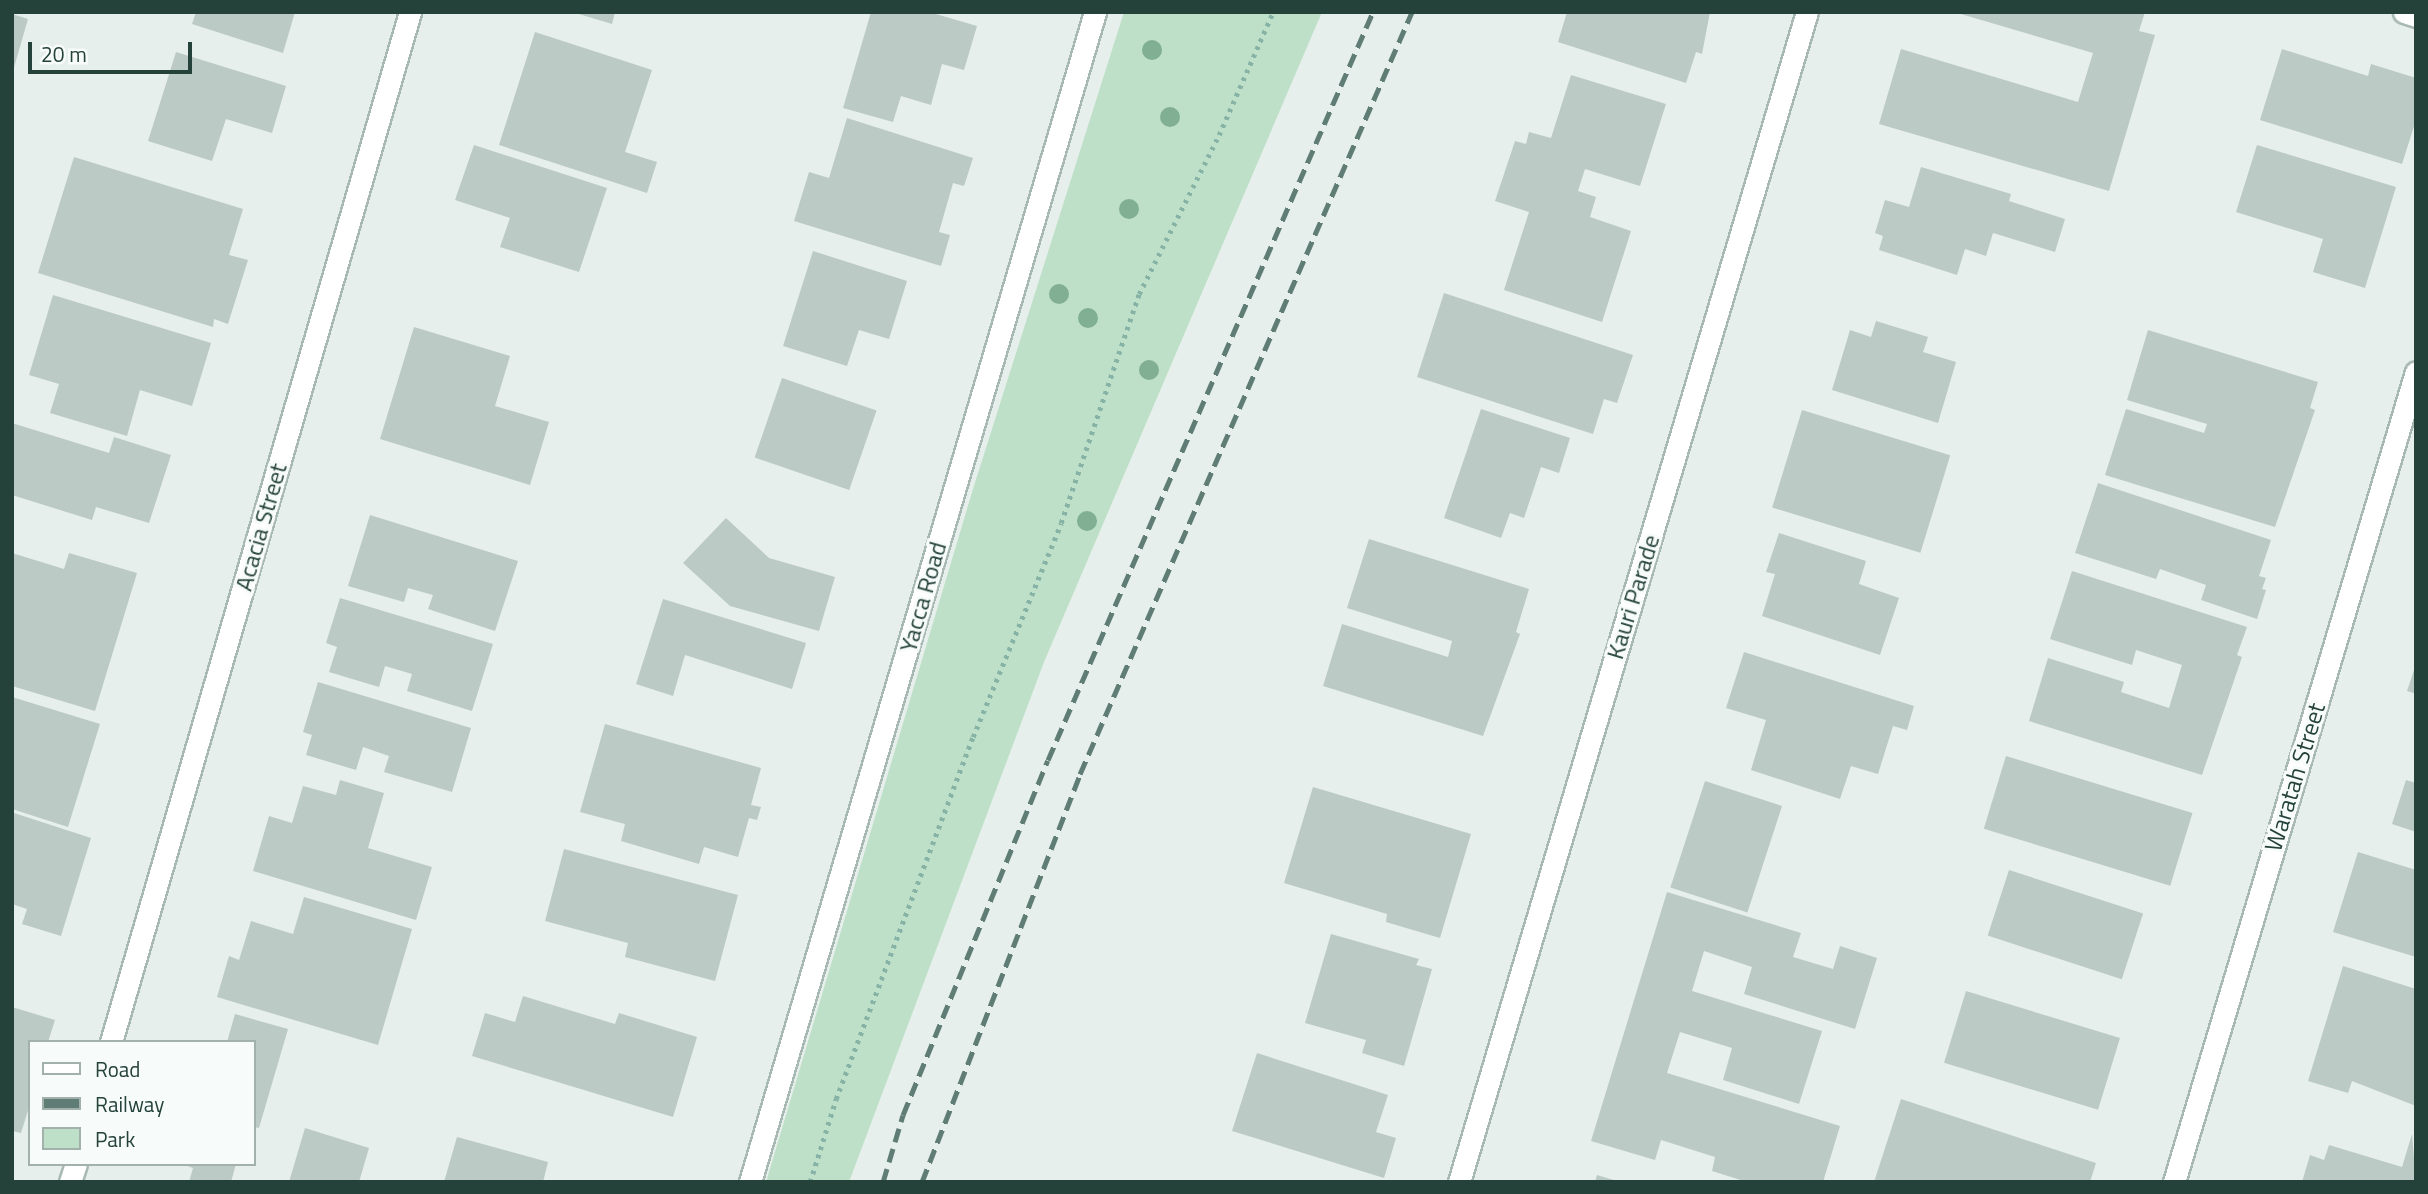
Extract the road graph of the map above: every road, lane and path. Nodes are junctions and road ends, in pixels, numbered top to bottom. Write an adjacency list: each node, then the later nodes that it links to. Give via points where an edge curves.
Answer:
1 (410, 12): 8 (street, Acacia Street)
2 (1095, 12): 9 (street, Yacca Road)
3 (1273, 12): 10 (path, via 1219,135 1139,294 1061,523 973,737)
4 (1807, 12): 11 (street, Kauri Parade)
5 (2404, 12): 6 (street)
6 (2416, 16)
7 (2416, 372): 12 (street, Waratah Street)
8 (112, 1040)
9 (750, 1182)
10 (810, 1182)
11 (1459, 1182)
12 (2174, 1182)

